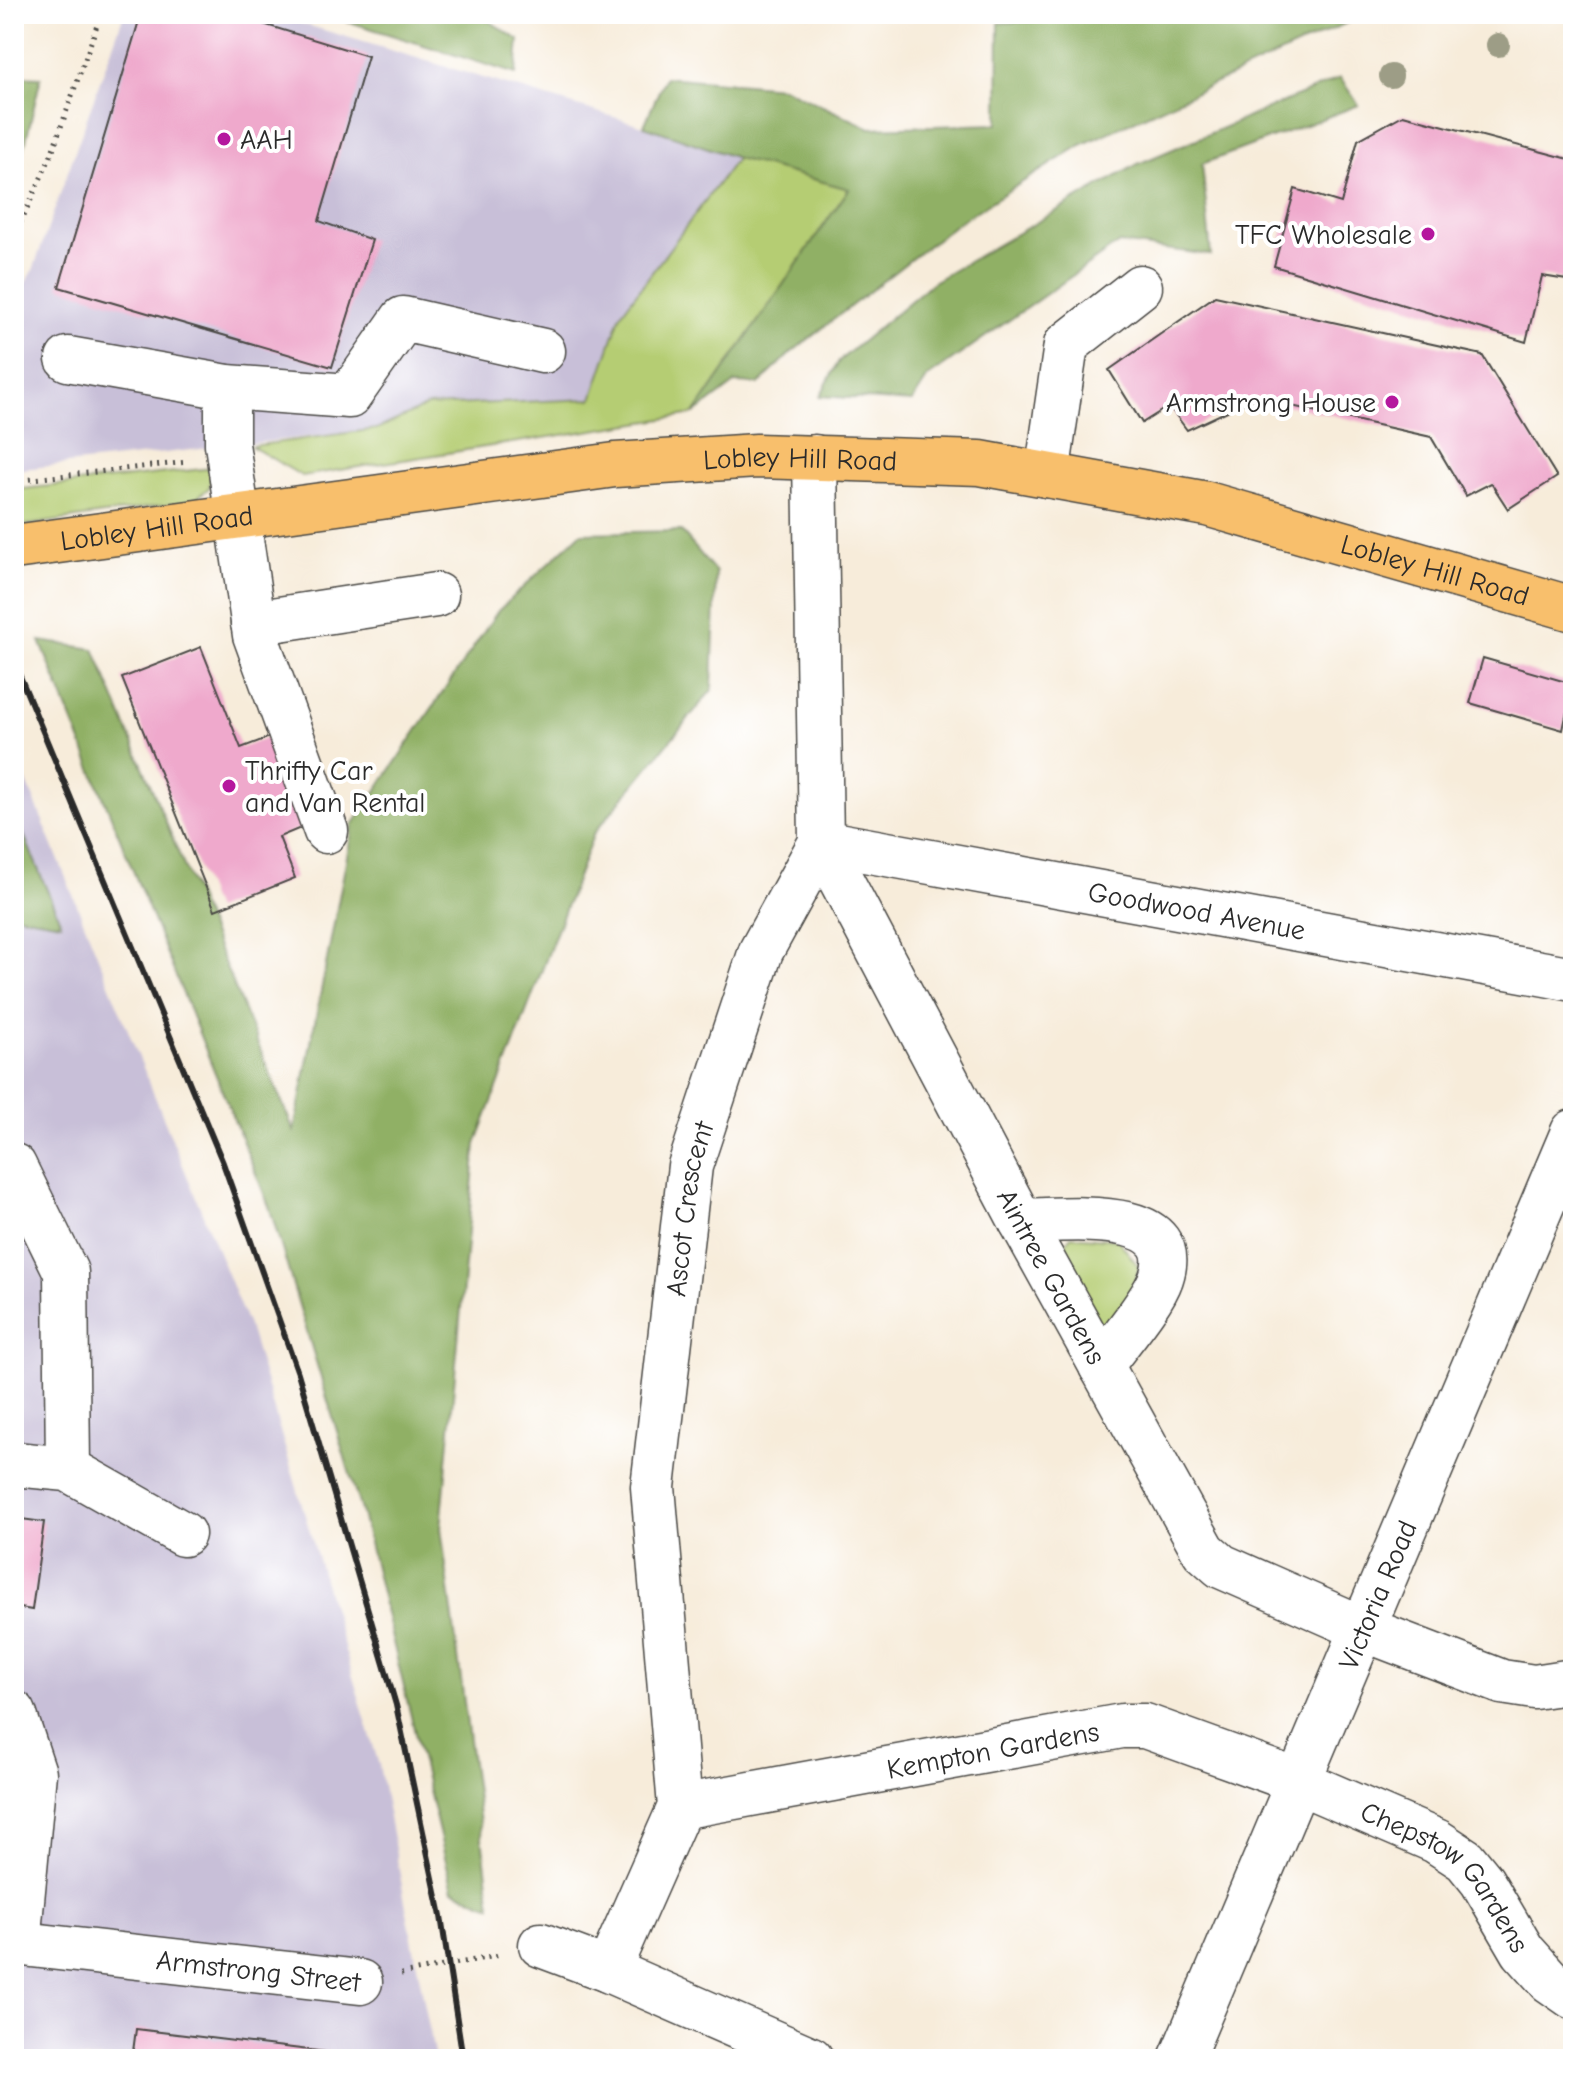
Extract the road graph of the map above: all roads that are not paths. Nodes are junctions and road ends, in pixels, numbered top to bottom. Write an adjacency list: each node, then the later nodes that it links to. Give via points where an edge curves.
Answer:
1 (1140, 287): 6 (street, via 1066,345)
2 (543, 351): 4 (street, via 403,319 349,396)
3 (68, 359): 4 (street)
4 (227, 387): 7 (street)
5 (815, 457): 6 (main road, Lobley Hill Road, via 980,463); 7 (main road, Lobley Hill Road, via 615,465); 13 (street, Ascot Crescent)
6 (1047, 475): 10 (main road, Lobley Hill Road, via 1207,504)
7 (237, 516): 8 (main road, Lobley Hill Road); 11 (street)
8 (14, 547)
9 (436, 595): 11 (street)
10 (1573, 609)
11 (253, 623): 12 (street)
12 (326, 831)
13 (821, 842): 14 (street, Goodwood Avenue); 17 (street, Aintree Gardens); 26 (street, Ascot Crescent, via 761,951 690,1166 653,1487)
14 (1573, 979)
15 (1573, 1132): 22 (street, Victoria Road)
16 (14, 1166): 20 (street, via 66,1272)
17 (1021, 1221): 18 (street, Aintree Gardens); 18 (street, via 1123,1221 1142,1227 1158,1244 1164,1262 1160,1281)
18 (1101, 1366): 22 (street, Aintree Gardens, via 1204,1551 1221,1566)
19 (14, 1464): 20 (street)
20 (68, 1469): 21 (street)
21 (183, 1534)
22 (1364, 1629): 23 (street, Aintree Gardens, via 1502,1682 1534,1687); 25 (street, Victoria Road)
23 (1573, 1681)
24 (14, 1713): 27 (street, via 34,1773)
25 (1297, 1781): 26 (street, Kempton Gardens, via 1169,1732 1122,1726); 31 (street, Chepstow Gardens, via 1436,1841 1465,1860 1523,1951); 33 (street, Victoria Road)
26 (680, 1807): 29 (street, Ascot Crescent)
27 (16, 1943): 30 (street, Armstrong Street)
28 (541, 1945): 29 (street)
29 (608, 1970): 32 (street)
30 (360, 1982)
31 (1573, 1997)
32 (811, 2059)
33 (1181, 2059)

